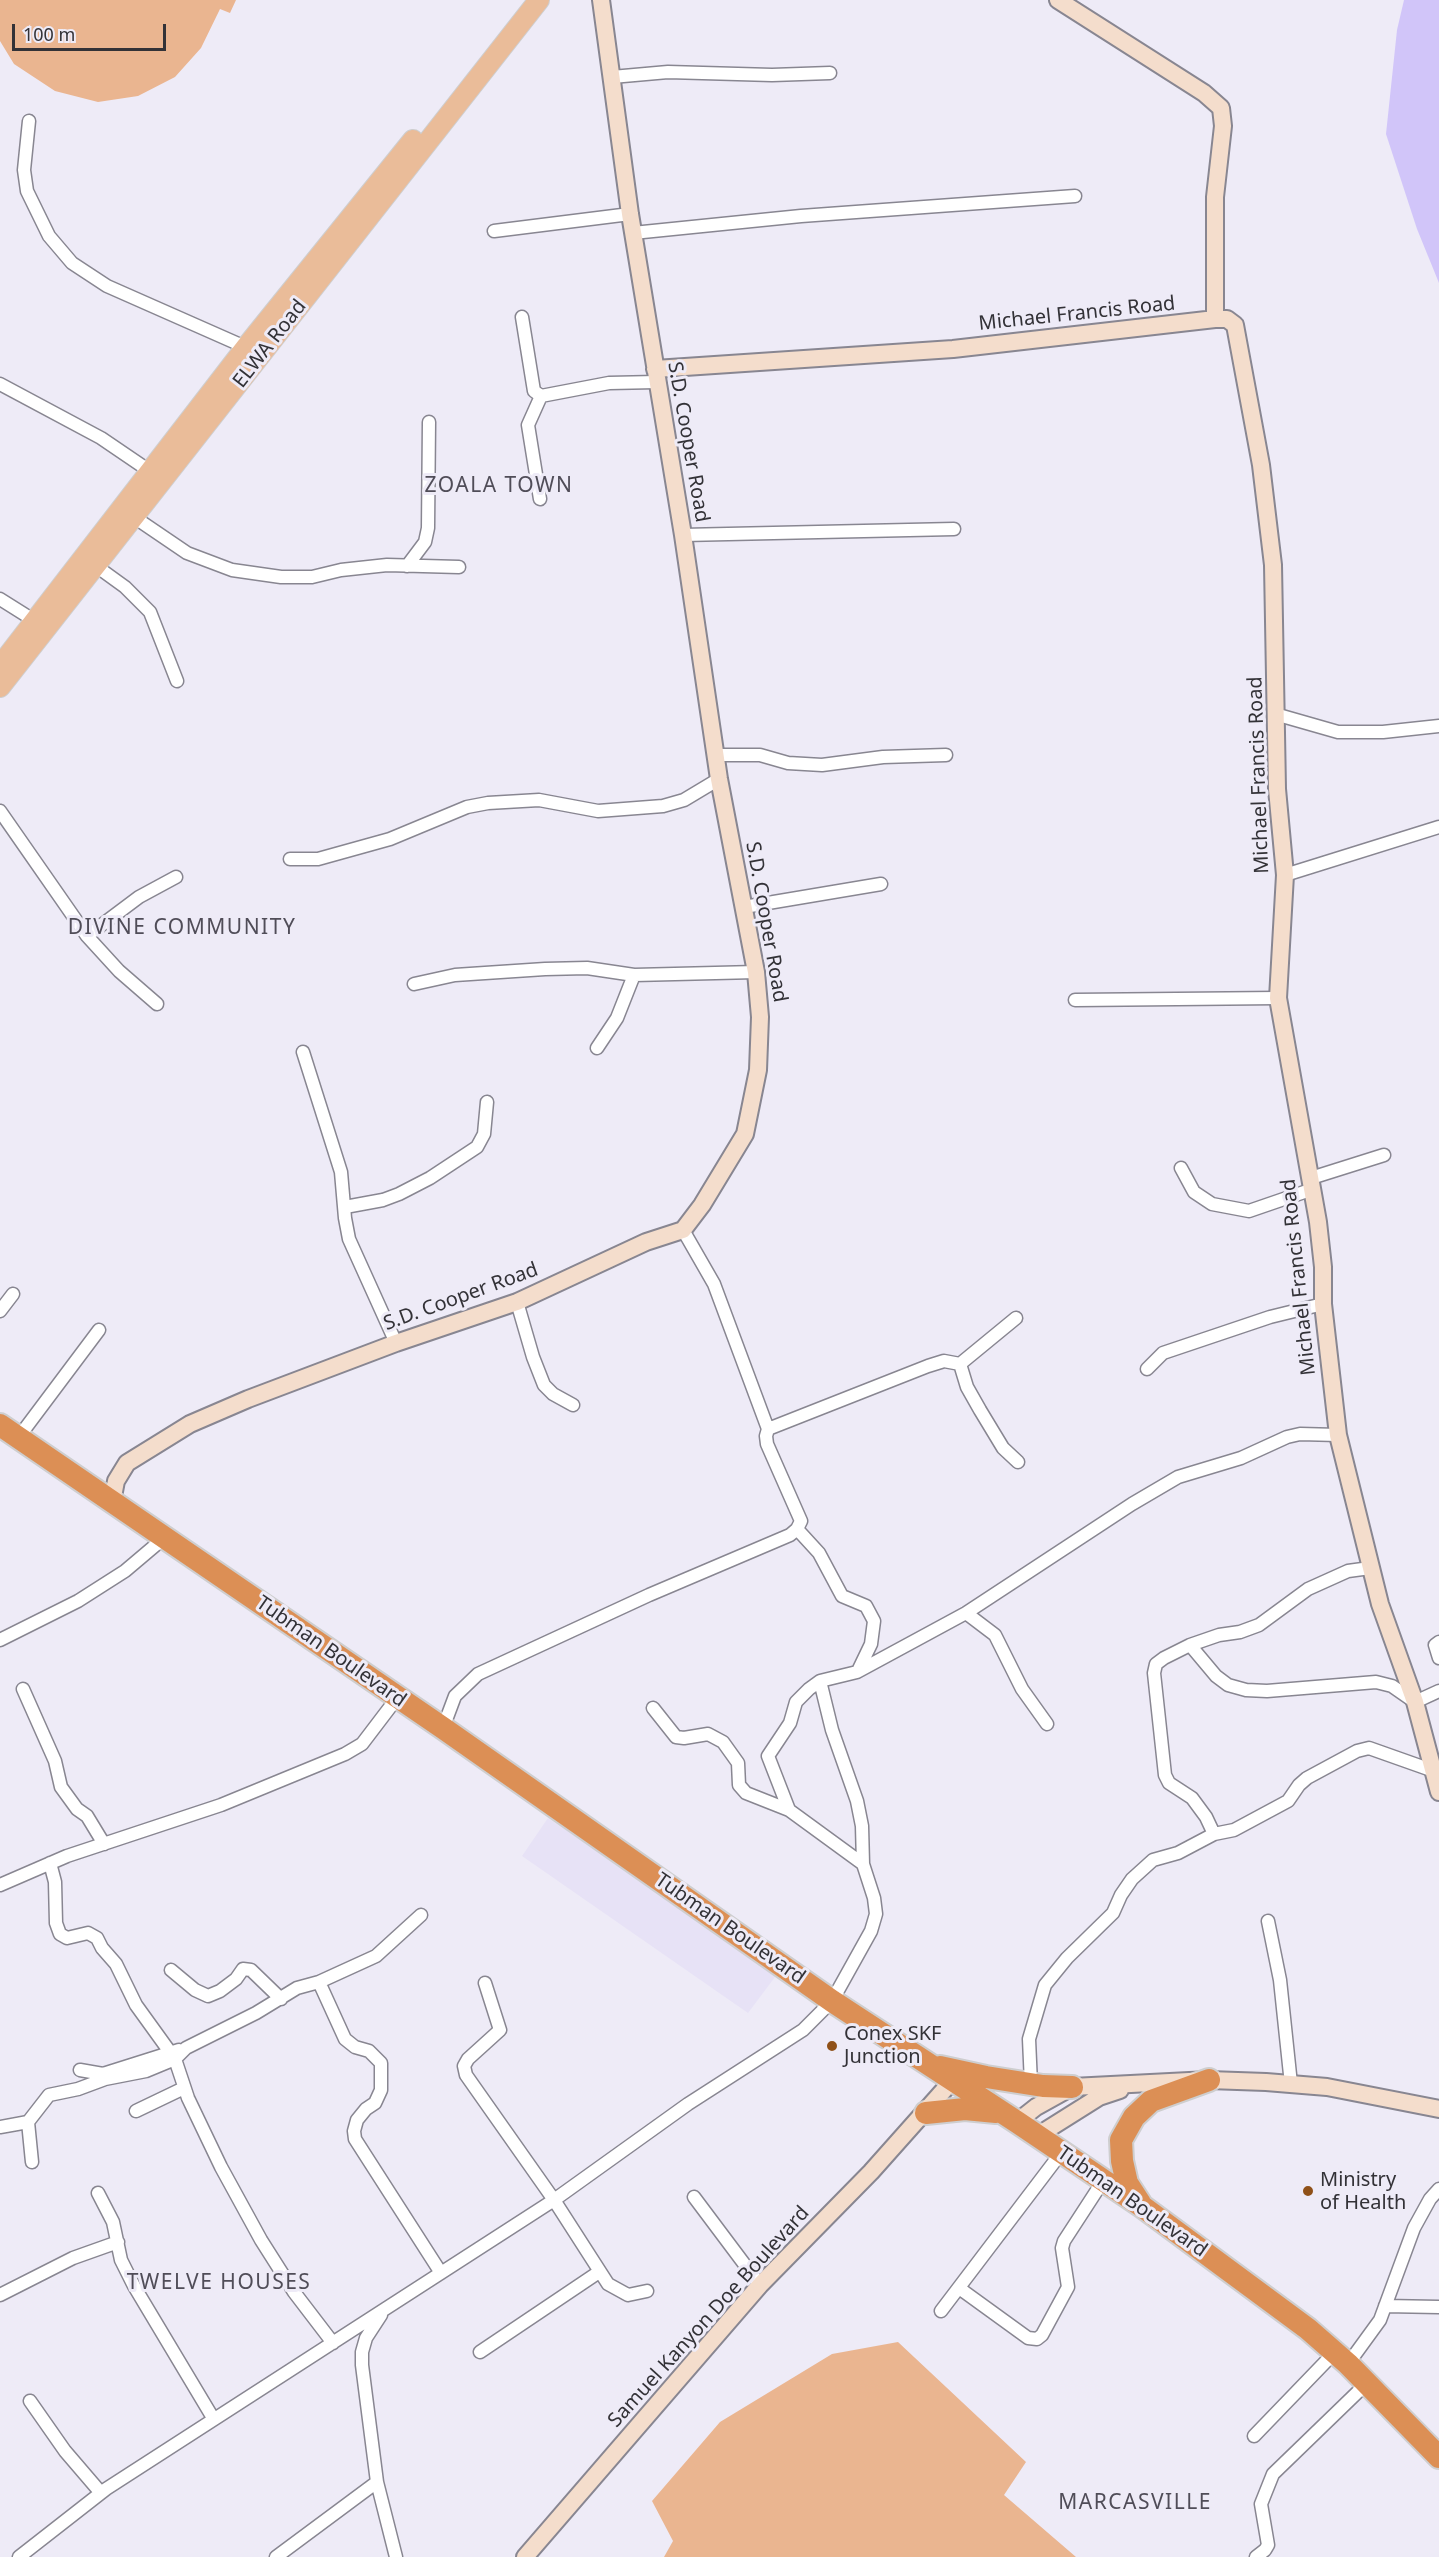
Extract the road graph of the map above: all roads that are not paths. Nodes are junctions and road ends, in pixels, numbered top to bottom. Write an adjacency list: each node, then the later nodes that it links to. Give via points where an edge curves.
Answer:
1 (526, 0): 14 (main road, ELWA Road)
2 (539, 0): 14 (main road, ELWA Road)
3 (601, 0): 6 (street, S.D. Cooper Road)
4 (1058, 0): 13 (street, via 1204,93 1221,108 1223,126 1215,197)
5 (830, 73): 6 (street, via 668,72)
6 (612, 77): 9 (street, S.D. Cooper Road)
7 (29, 121): 14 (street, via 24,170 27,191 50,236 72,263 107,286)
8 (1075, 196): 11 (street)
9 (630, 214): 10 (street); 11 (street, S.D. Cooper Road)
10 (494, 231)
11 (633, 233): 15 (street, S.D. Cooper Road)
12 (522, 317): 17 (street, via 534,391)
13 (1215, 319): 15 (street, Michael Francis Road, via 953,349); 32 (street, Michael Francis Road, via 1227,319 1235,325 1261,465 1273,565)
14 (254, 351): 19 (main road, ELWA Road); 21 (main road, ELWA Road)
15 (656, 376): 17 (street); 23 (street, S.D. Cooper Road)
16 (0, 384): 19 (street, via 101,438)
17 (541, 396): 20 (street, via 528,425)
18 (429, 422): 25 (street, via 428,528 425,543)
19 (152, 472): 28 (main road, ELWA Road)
20 (540, 499)
21 (134, 517): 24 (main road, ELWA Road); 25 (street, via 187,553 232,570 312,577 341,570)
22 (954, 529): 23 (street)
23 (683, 535): 34 (street, S.D. Cooper Road)
24 (96, 566): 30 (street, via 150,612); 31 (main road, ELWA Road)
25 (407, 566): 26 (street)
26 (459, 567)
27 (0, 599): 28 (street)
28 (35, 621): 29 (main road, ELWA Road)
29 (0, 666)
30 (177, 681)
31 (0, 687)
32 (1275, 714): 33 (street, via 1338,732); 40 (street, Michael Francis Road)
33 (1439, 726)
34 (717, 755): 35 (street, via 760,755 822,765 882,757); 36 (street, S.D. Cooper Road)
35 (946, 755)
36 (719, 779): 39 (street, via 684,800 663,806 598,811 539,800 488,803 467,807 390,839 318,859); 43 (street, S.D. Cooper Road)
37 (0, 811): 44 (street)
38 (1439, 827): 40 (street)
39 (290, 859)
40 (1285, 875): 48 (street, Michael Francis Road)
41 (176, 877): 44 (street, via 139,897)
42 (881, 884): 43 (street)
43 (744, 907): 45 (street, S.D. Cooper Road)
44 (87, 936): 50 (street)
45 (756, 972): 46 (street); 58 (street, S.D. Cooper Road, via 760,1017 758,1070 745,1134)
46 (634, 975): 47 (street, via 587,968 545,969 455,975); 51 (street, via 617,1018)
47 (414, 984)
48 (1278, 998): 49 (street); 56 (street, Michael Francis Road)
49 (1075, 1000)
50 (157, 1004)
51 (597, 1048)
52 (303, 1052): 57 (street, via 341,1172)
53 (487, 1102): 57 (street, via 484,1134 477,1147 399,1194)
54 (1384, 1155): 56 (street)
55 (1181, 1168): 56 (street, via 1194,1192 1212,1203 1249,1211)
56 (1312, 1183): 61 (street, Michael Francis Road, via 1323,1267)
57 (345, 1208): 65 (street, via 350,1239)
58 (683, 1230): 60 (street, S.D. Cooper Road, via 646,1242); 69 (street, via 714,1284)
59 (13, 1294): 62 (street)
60 (517, 1302): 65 (street, S.D. Cooper Road); 68 (street, via 544,1385)
61 (1323, 1304): 67 (street, via 1270,1317 1163,1353); 71 (street, Michael Francis Road)
62 (0, 1311)
63 (1016, 1318): 66 (street)
64 (99, 1330): 70 (street)
65 (396, 1343): 73 (street, S.D. Cooper Road, via 190,1424 127,1463 116,1481)
66 (960, 1364): 69 (street, via 944,1361 928,1366); 72 (street, via 980,1410 1003,1448)
67 (1147, 1369)
68 (573, 1405)
69 (768, 1429): 74 (street, via 767,1444 801,1521)
70 (9, 1431): 73 (highway, Tubman Boulevard)
71 (1338, 1435): 76 (street, Michael Francis Road); 77 (street, via 1287,1437 1240,1458 1178,1477)
72 (1018, 1462)
73 (112, 1502): 75 (highway, Tubman Boulevard)
74 (797, 1529): 82 (street, via 819,1554 842,1596 866,1606 874,1621 871,1644); 90 (street, via 478,1674 455,1696)
75 (164, 1538): 78 (street, via 97,1589); 86 (highway, Tubman Boulevard)
76 (1370, 1568): 80 (street, via 1348,1571 1308,1589 1259,1625); 87 (street, Michael Francis Road)
77 (966, 1613): 82 (street); 89 (street, via 995,1635 1022,1689)
78 (0, 1640)
79 (1439, 1642): 81 (street, via 1435,1645)
80 (1190, 1645): 87 (street, via 1216,1676 1228,1685 1246,1690 1376,1682 1392,1686); 94 (street, via 1156,1664 1154,1673 1165,1775 1169,1783 1192,1798)
81 (1439, 1658)
82 (858, 1672): 83 (street)
83 (820, 1681): 93 (street, via 796,1702 790,1723 768,1756); 97 (street, via 857,1801)
84 (23, 1689): 95 (street, via 55,1761 60,1786 87,1816)
85 (1439, 1691): 87 (street)
86 (397, 1698): 90 (highway, Tubman Boulevard); 95 (street, via 362,1744 345,1754 220,1805)
87 (1415, 1702): 91 (street, Michael Francis Road)
88 (653, 1708): 93 (street, via 676,1737 708,1734 723,1742 738,1763 739,1785 747,1793)
89 (1047, 1724)
90 (442, 1728): 105 (highway, Tubman Boulevard)
91 (1434, 1771): 92 (street, Michael Francis Road); 94 (street, via 1370,1748 1357,1751 1307,1778 1288,1801 1234,1830)
92 (1439, 1792)
93 (789, 1810): 97 (street)
94 (1214, 1834): 111 (street, via 1178,1853 1153,1860 1132,1879 1113,1913 1045,1984 1029,2040)
95 (104, 1844): 96 (street)
96 (50, 1863): 98 (street); 106 (street, via 60,1934 67,1938 88,1933 97,1938)
97 (863, 1864): 105 (street, via 876,1914)
98 (0, 1885)
99 (421, 1915): 102 (street, via 376,1956)
100 (1268, 1921): 113 (street, via 1280,1980)
101 (171, 1970): 104 (street, via 208,1996 236,1979 243,1969 251,1970)
102 (319, 1982): 104 (street, via 297,1988); 133 (street, via 345,2039 369,2051 381,2063 381,2090 375,2103 357,2120 355,2139)
103 (485, 1983): 129 (street, via 500,2030 468,2059 464,2066 466,2075)
104 (281, 1999): 106 (street)
105 (832, 2001): 107 (highway, Tubman Boulevard); 129 (street, via 803,2030 688,2104)
106 (173, 2056): 108 (street, via 103,2074); 115 (street); 120 (street, via 146,2071 49,2096)
107 (926, 2063): 110 (highway, Tubman Boulevard); 111 (highway)
108 (80, 2070)
109 (1209, 2080): 112 (street); 113 (street); 130 (highway, via 1151,2101 1134,2117 1121,2140 1127,2183)
110 (952, 2081): 118 (street, Samuel Kanyon Doe Boulevard); 119 (highway, Tubman Boulevard)
111 (1031, 2084): 114 (highway)
112 (1138, 2084): 114 (street); 122 (street, via 1099,2097)
113 (1291, 2084): 116 (street, via 1327,2087)
114 (1072, 2087): 119 (street)
115 (184, 2088): 117 (street); 142 (street, via 261,2240)
116 (1439, 2109)
117 (136, 2110)
118 (926, 2112): 119 (highway, via 964,2109); 134 (street, Samuel Kanyon Doe Boulevard)
119 (1011, 2117): 122 (highway, Tubman Boulevard)
120 (28, 2122): 121 (street); 124 (street)
121 (0, 2127)
122 (1037, 2136): 123 (highway, Tubman Boulevard)
123 (1061, 2153): 125 (highway, Tubman Boulevard); 135 (street)
124 (32, 2162)
125 (1103, 2181): 130 (highway, Tubman Boulevard); 135 (street, via 1064,2241 1068,2287 1037,2339 1028,2338)
126 (1439, 2189): 138 (street, via 1414,2228)
127 (98, 2193): 131 (street)
128 (694, 2197): 134 (street)
129 (554, 2200): 132 (street); 133 (street)
130 (1143, 2207): 144 (highway, Tubman Boulevard, via 1272,2301)
131 (118, 2242): 137 (street, via 74,2258); 147 (street, via 121,2260 134,2286)
132 (599, 2272): 136 (street, via 616,2290 628,2295); 143 (street)
133 (441, 2273): 140 (street)
134 (760, 2285): 155 (street, Samuel Kanyon Doe Boulevard)
135 (959, 2288): 141 (street)
136 (647, 2291)
137 (0, 2295)
138 (1385, 2306): 139 (street); 144 (street, via 1380,2320)
139 (1439, 2307)
140 (384, 2311): 142 (street); 150 (street, via 366,2338 362,2352)
141 (941, 2311)
142 (333, 2343): 147 (street)
143 (480, 2352)
144 (1342, 2358): 145 (highway, Tubman Boulevard); 148 (street)
145 (1365, 2384): 149 (highway, Tubman Boulevard); 156 (street, via 1273,2474 1261,2504 1268,2545)
146 (30, 2402): 151 (street)
147 (213, 2418): 151 (street)
148 (1254, 2436)
149 (1435, 2445)
150 (377, 2482): 153 (street); 154 (street)
151 (100, 2493): 152 (street)
152 (19, 2557)
153 (276, 2557)
154 (396, 2557)
155 (525, 2557)
156 (1256, 2557)

